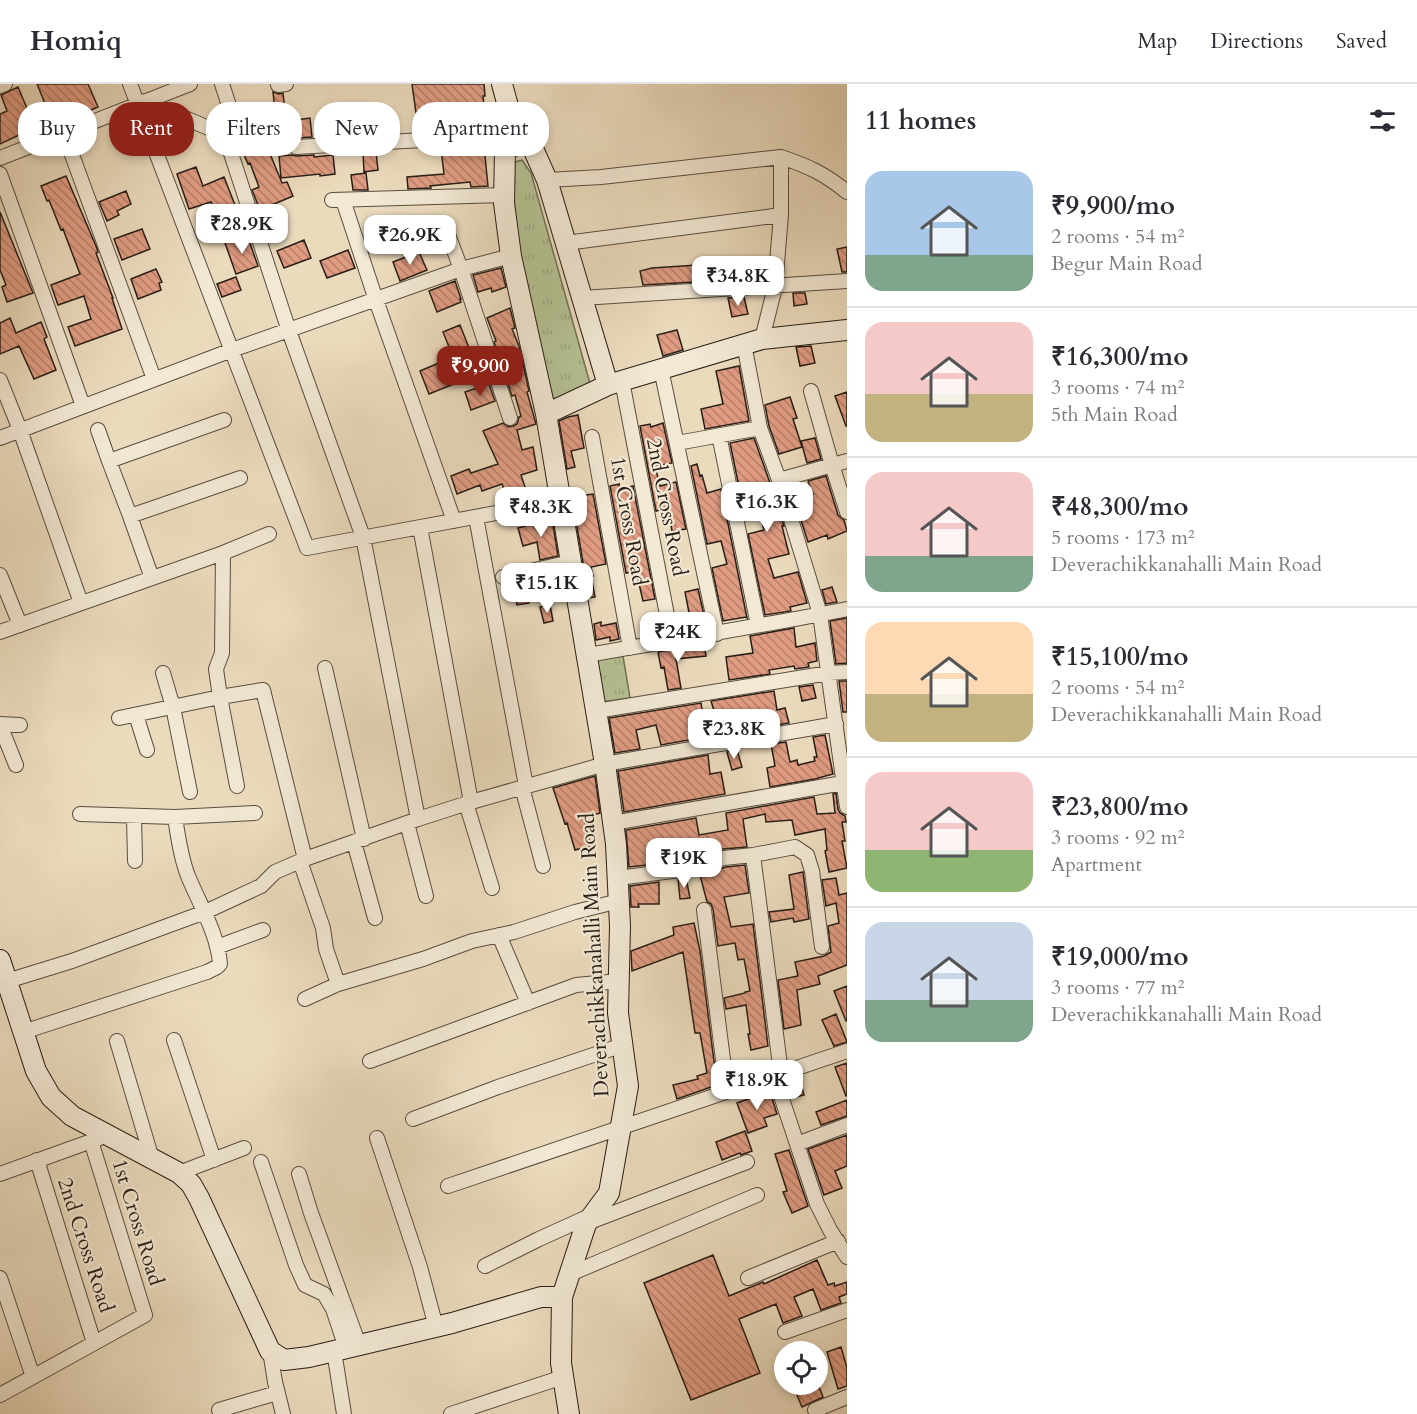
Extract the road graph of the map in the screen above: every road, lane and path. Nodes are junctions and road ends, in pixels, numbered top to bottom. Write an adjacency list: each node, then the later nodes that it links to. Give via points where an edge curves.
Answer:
1 (5, 84): 8 (street)
2 (130, 84): 9 (street)
3 (190, 84): 10 (street)
4 (222, 84): 11 (street)
5 (286, 84): 7 (street)
6 (502, 84): 12 (street)
7 (278, 85)
8 (0, 86)
9 (140, 102)
10 (144, 102)
11 (228, 102)
12 (507, 102)
13 (412, 143): 14 (street)
14 (302, 147)
15 (18, 151): 22 (street)
16 (72, 156): 41 (street)
17 (161, 156): 39 (street)
18 (232, 156): 37 (street)
19 (505, 156): 26 (street, Deverachikkanahalli Main Road)
20 (536, 156): 24 (street)
21 (781, 157): 24 (street); 25 (street, via 829,177); 27 (street)
22 (0, 158)
23 (0, 174): 45 (street)
24 (547, 180): 29 (street)
25 (847, 192)
26 (504, 195): 30 (street, Deverachikkanahalli Main Road); 35 (street, via 338,200)
27 (781, 215): 29 (street); 33 (street)
28 (444, 224): 31 (street)
29 (566, 243): 34 (street)
30 (511, 256): 31 (street); 46 (street, Deverachikkanahalli Main Road)
31 (461, 269): 35 (street); 47 (street)
32 (847, 281): 33 (street)
33 (775, 286): 34 (street); 38 (street)
34 (582, 298): 43 (street)
35 (376, 300): 37 (street); 65 (street)
36 (847, 330): 38 (street)
37 (290, 331): 39 (street); 68 (street)
38 (753, 342): 40 (street); 49 (street)
39 (232, 350): 41 (street); 68 (street, via 307,548)
40 (661, 369): 43 (street); 55 (street)
41 (154, 379): 45 (street)
42 (0, 380): 50 (street)
43 (615, 383): 46 (street); 81 (street, 2nd Cross Road)
44 (811, 391): 58 (street)
45 (83, 406): 50 (street)
46 (546, 414): 61 (street, Deverachikkanahalli Main Road)
47 (510, 418)
48 (224, 420): 56 (street)
49 (760, 428): 52 (street); 60 (street)
50 (20, 430): 54 (street); 74 (street)
51 (98, 430): 56 (street)
52 (719, 435): 55 (street); 78 (street)
53 (592, 437): 82 (street, 1st Cross Road)
54 (0, 438)
55 (677, 443): 80 (street)
56 (110, 461): 63 (street)
57 (847, 461): 58 (street)
58 (832, 465): 60 (street); 62 (street)
59 (240, 478): 63 (street)
60 (779, 480): 76 (street)
61 (561, 501): 64 (street); 70 (street, Deverachikkanahalli Main Road)
62 (847, 512)
63 (130, 516): 73 (street)
64 (476, 517): 65 (street); 101 (street)
65 (454, 521): 66 (street)
66 (420, 527): 68 (street); 104 (street)
67 (269, 534): 69 (street)
68 (363, 537): 110 (street)
69 (223, 553): 73 (street); 88 (street, via 222,653 216,669)
70 (571, 562): 72 (street); 83 (street, Deverachikkanahalli Main Road)
71 (0, 575): 77 (street)
72 (503, 577)
73 (152, 578): 74 (street)
74 (81, 603): 77 (street)
75 (847, 609): 76 (street)
76 (820, 614): 78 (street); 87 (street)
77 (20, 625): 79 (street)
78 (758, 625): 80 (street)
79 (0, 632)
80 (717, 634): 81 (street)
81 (672, 641): 82 (street)
82 (630, 648): 83 (street)
83 (587, 655): 90 (street, Deverachikkanahalli Main Road)
84 (326, 668): 112 (street)
85 (847, 672): 87 (street)
86 (163, 673): 89 (street)
87 (829, 673): 90 (street); 94 (street)
88 (220, 697): 89 (street); 100 (street); 114 (street, via 263,690)
89 (173, 707): 91 (street); 103 (street)
90 (596, 711): 98 (street, Deverachikkanahalli Main Road)
91 (136, 715): 92 (street); 96 (street)
92 (120, 718)
93 (0, 724): 95 (street); 99 (street)
94 (836, 724): 97 (street); 98 (street)
95 (20, 725)
96 (147, 750)
97 (843, 753): 102 (street)
98 (605, 764): 101 (street); 111 (street, Deverachikkanahalli Main Road)
99 (16, 765)
100 (237, 786)
101 (524, 786): 104 (street); 116 (street)
102 (845, 789): 105 (street); 111 (street)
103 (190, 792)
104 (469, 802): 110 (street); 118 (street)
105 (847, 807)
106 (255, 813): 109 (street)
107 (80, 814): 108 (street)
108 (134, 816): 109 (street); 115 (street)
109 (175, 818): 122 (street, via 188,875)
110 (413, 821): 112 (street); 119 (street)
111 (613, 823): 117 (street, Deverachikkanahalli Main Road)
112 (359, 840): 114 (street); 123 (street)
113 (753, 855): 117 (street); 127 (street, via 795,848 807,855); 140 (street)
114 (303, 860): 122 (street, via 275,872 261,886); 131 (street)
115 (135, 861)
116 (543, 866)
117 (618, 878): 120 (street, Deverachikkanahalli Main Road)
118 (492, 888)
119 (426, 896)
120 (619, 901): 125 (street); 130 (street, Deverachikkanahalli Main Road)
121 (704, 910): 141 (street)
122 (205, 912): 126 (street); 129 (street)
123 (375, 918)
124 (263, 930): 126 (street)
125 (499, 935): 131 (street); 133 (street)
126 (217, 947): 134 (street, via 217,967)
127 (822, 947)
128 (0, 960): 129 (street)
129 (7, 981): 134 (street)
130 (619, 981): 133 (street, via 576,985); 137 (street, Deverachikkanahalli Main Road)
131 (338, 984): 132 (street)
132 (305, 999)
133 (528, 1003): 139 (street)
134 (23, 1032): 145 (street, via 36,1071 51,1097)
135 (174, 1040): 151 (street)
136 (117, 1041): 149 (street)
137 (623, 1045): 142 (street); 143 (street, Deverachikkanahalli Main Road, via 628,1086)
138 (847, 1050): 140 (street)
139 (370, 1061)
140 (778, 1074): 141 (street); 147 (street)
141 (727, 1091): 143 (street)
142 (412, 1119)
143 (621, 1127): 157 (street); 159 (street, Deverachikkanahalli Main Road, via 609,1193)
144 (847, 1127): 147 (street)
145 (100, 1138): 149 (street); 150 (street); 170 (street, 1st Cross Road, via 145,1315)
146 (377, 1138): 168 (street)
147 (797, 1144): 160 (street, via 817,1204)
148 (244, 1148): 151 (street)
149 (152, 1159): 154 (street)
150 (37, 1160): 155 (street); 170 (street, 2nd Cross Road)
151 (214, 1160): 154 (street)
152 (261, 1162): 171 (street, via 300,1275 305,1285 324,1294)
153 (747, 1162): 159 (street)
154 (179, 1173): 172 (street, via 199,1198)
155 (0, 1174)
156 (299, 1174): 171 (street)
157 (448, 1186)
158 (757, 1195): 163 (street)
159 (589, 1219): 162 (street); 163 (street, Deverachikkanahalli Main Road)
160 (838, 1241): 161 (street); 165 (street)
161 (847, 1257)
162 (485, 1266)
163 (570, 1274): 166 (street, Deverachikkanahalli Main Road)
164 (0, 1278): 173 (street)
165 (748, 1278)
166 (562, 1297): 168 (street, via 541,1297); 174 (street, Deverachikkanahalli Main Road)
167 (847, 1310): 169 (street)
168 (436, 1327): 171 (street)
169 (784, 1332)
170 (94, 1343): 173 (street)
171 (346, 1348): 172 (street, via 284,1360); 181 (street)
172 (270, 1351): 175 (street)
173 (33, 1377): 176 (street)
174 (563, 1377): 182 (street); 183 (street, Deverachikkanahalli Main Road)
175 (277, 1394): 178 (street); 180 (street)
176 (0, 1395)
177 (847, 1397): 179 (street)
178 (219, 1410)
179 (815, 1410)
180 (283, 1414)
181 (344, 1414)
182 (451, 1414)
183 (569, 1414)

